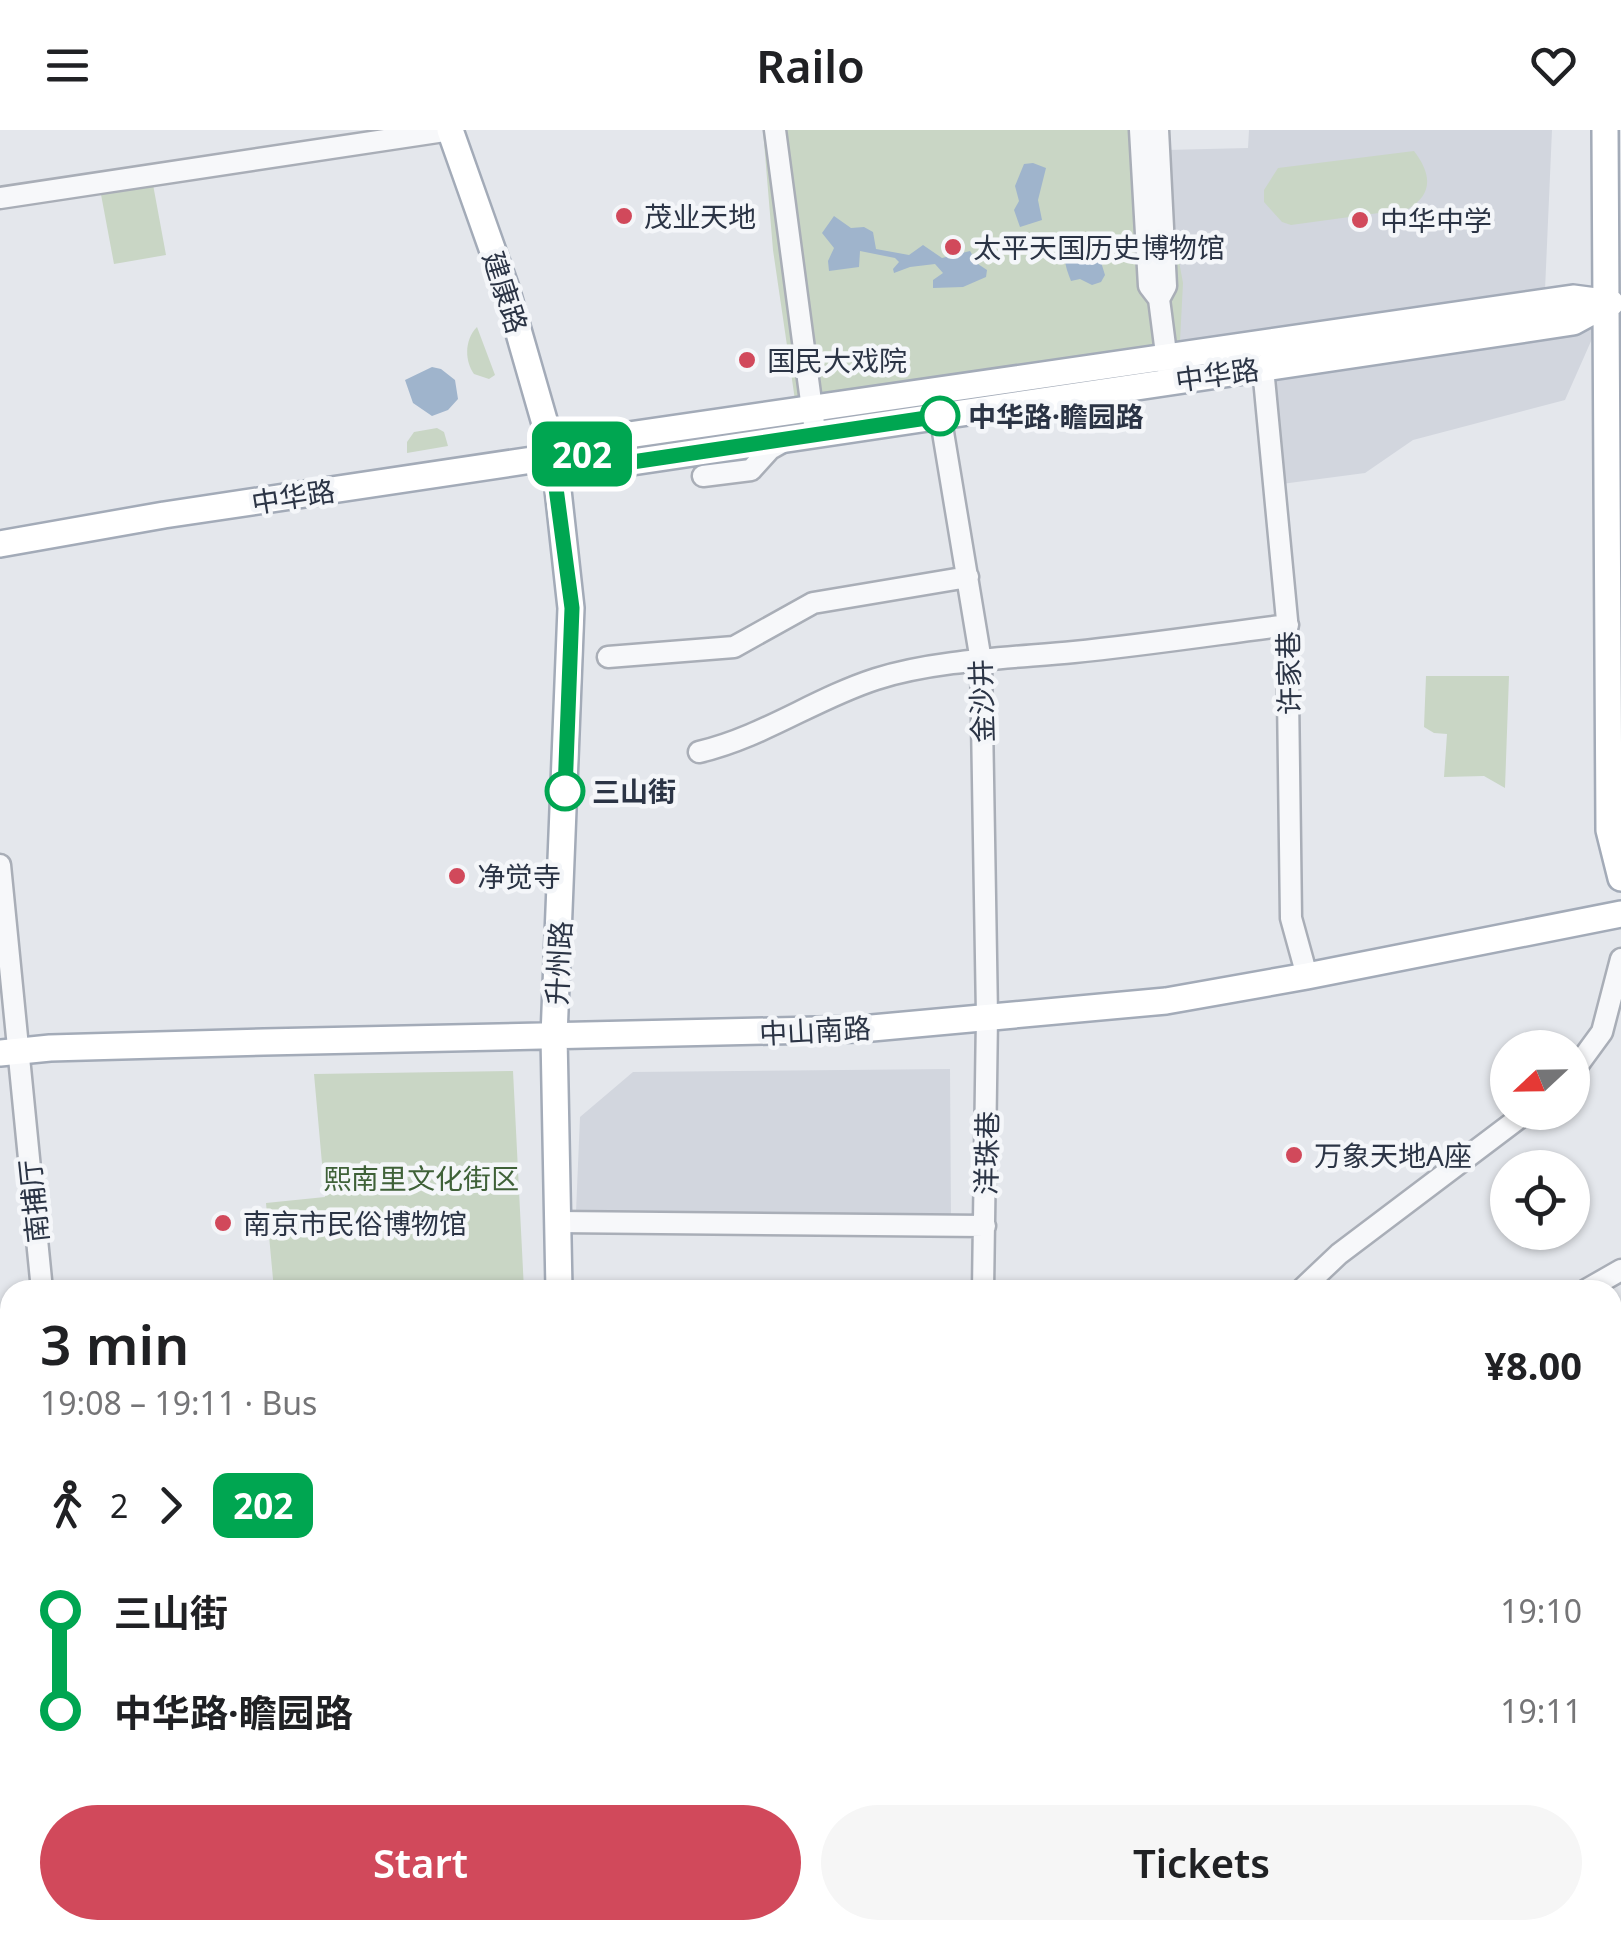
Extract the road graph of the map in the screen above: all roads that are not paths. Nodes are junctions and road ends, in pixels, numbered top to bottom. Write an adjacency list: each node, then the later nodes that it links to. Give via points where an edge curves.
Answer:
1 (450, 130): 6 (street); 15 (main road, 建康路, via 506,288)
2 (775, 130): 12 (street)
3 (1140, 130): 7 (street, via 1149,286)
4 (1158, 130): 7 (street, via 1166,286)
5 (1605, 130): 8 (main road)
6 (0, 198)
7 (1159, 299): 10 (street)
8 (1614, 303): 9 (main road, 中华路, via 1573,322); 11 (main road, 中华路, via 1572,298); 19 (main road)
9 (1263, 368): 10 (main road, 中华路); 20 (street, 许家巷)
10 (1169, 381): 11 (main road, 中华路)
11 (938, 403): 12 (main road, 中华路); 14 (main road, 中华路, via 608,438); 18 (street, 金沙井)
12 (816, 436): 13 (main road, 中华路)
13 (788, 440): 14 (main road, 中华路, via 612,465); 16 (street, via 751,470)
14 (587, 453): 15 (main road, 中华路)
15 (552, 458): 17 (main road, 中华路); 30 (main road, 升州路, via 572,608)
16 (703, 476)
17 (0, 544)
18 (968, 577): 21 (street, via 814,603 734,648); 22 (street, 金沙井)
19 (1616, 604): 25 (main road, via 1610,830)
20 (1288, 625): 22 (street); 28 (street, 许家巷, via 1291,918)
21 (608, 657)
22 (981, 662): 23 (street, via 878,678 736,743); 29 (street, 金沙井)
23 (699, 752)
24 (0, 865): 32 (street, 南捕厅)
25 (1621, 878)
26 (1621, 914): 28 (main road, 中山南路)
27 (1621, 960): 31 (street, via 1602,1032)
28 (1307, 976): 29 (main road, 中山南路, via 1166,1000)
29 (987, 1016): 30 (main road, 中山南路, via 861,1029); 35 (street, 洋珠巷)
30 (554, 1036): 32 (main road, 中山南路); 34 (main road, 升州路)
31 (1590, 1048)
32 (9, 1052): 36 (street, 南捕厅)
33 (1503, 1130): 39 (street)
34 (558, 1222): 35 (street); 37 (main road, 升州路)
35 (985, 1226): 38 (street, 洋珠巷)
36 (41, 1280)
37 (559, 1280)
38 (983, 1280)
39 (1312, 1280)

